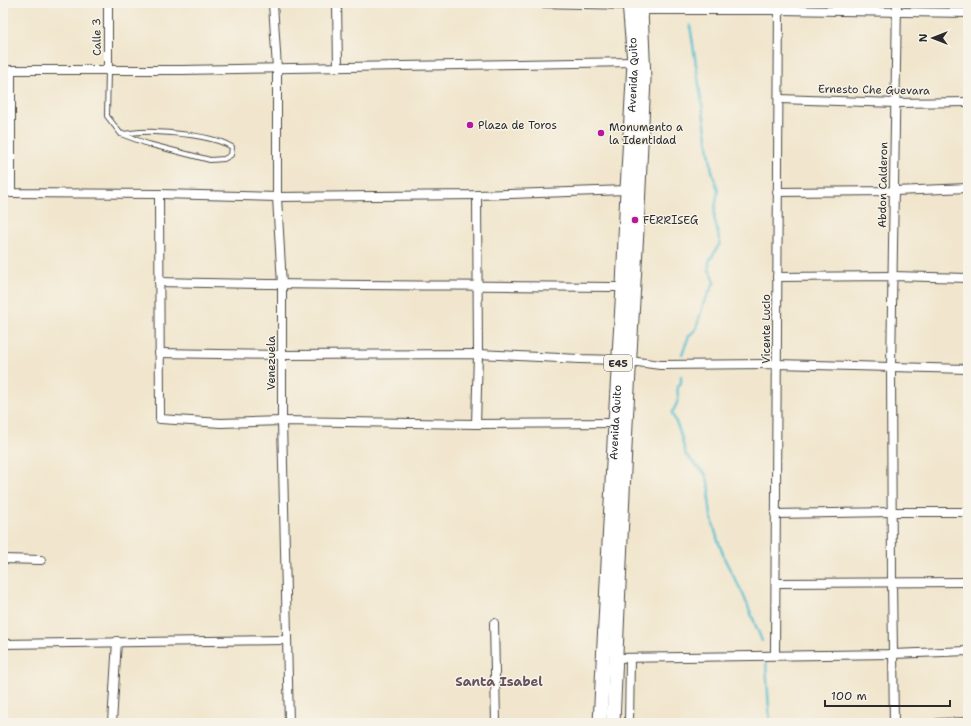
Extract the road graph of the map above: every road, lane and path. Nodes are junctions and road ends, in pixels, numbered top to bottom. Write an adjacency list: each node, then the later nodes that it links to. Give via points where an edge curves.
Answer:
1 (108, 3): 13 (street, Calle 3)
2 (273, 3): 12 (street, Venezuela)
3 (337, 3): 11 (street)
4 (539, 3): 6 (street)
5 (897, 3): 8 (street, Abdon Calderon)
6 (635, 5): 7 (street); 10 (highway, Avenida Quito / E45); 35 (highway, Avenida Quito / E45, via 644,79)
7 (779, 6): 8 (street); 14 (street, Vicente Lucio)
8 (897, 12): 9 (street); 16 (street, Abdon Calderon)
9 (968, 13)
10 (634, 62): 11 (street); 19 (highway, Avenida Quito / E45)
11 (338, 67): 12 (street)
12 (277, 69): 13 (street); 24 (street, Venezuela)
13 (108, 71): 17 (lane, via 107,116); 22 (street, via 11,70 11,193)
14 (779, 99): 16 (street, Ernesto Che Guevara); 21 (street, Vicente Lucio)
15 (968, 102): 16 (street, Ernesto Che Guevara)
16 (896, 103): 20 (street, Abdon Calderon)
17 (121, 134): 17 (lane, via 154,132 209,138 232,146 231,155 224,159 210,160 148,144)
18 (968, 188): 20 (street)
19 (627, 190): 23 (street); 31 (highway, Avenida Quito / E45)
20 (895, 191): 21 (street); 25 (street, Abdon Calderon)
21 (777, 192): 26 (street, Vicente Lucio)
22 (159, 194): 24 (street); 28 (street)
23 (477, 195): 24 (street); 30 (street)
24 (278, 197): 29 (street, Venezuela)
25 (893, 276): 26 (street); 27 (street); 37 (street, Abdon Calderon)
26 (777, 277): 36 (street, Vicente Lucio)
27 (968, 278)
28 (159, 282): 29 (street); 32 (street)
29 (282, 285): 30 (street); 34 (street, Venezuela)
30 (478, 285): 31 (street); 33 (street)
31 (623, 287): 35 (highway, Avenida Quito / E45)
32 (159, 352): 34 (street); 39 (street, via 160,419 221,423)
33 (478, 354): 34 (street); 35 (street); 41 (street)
34 (282, 355): 39 (street, Venezuela)
35 (624, 360): 36 (street, via 660,365); 40 (highway, Avenida Quito / E45); 57 (highway, Avenida Quito / E45, via 625,431)
36 (776, 364): 37 (street); 44 (street, Vicente Lucio)
37 (891, 367): 38 (street); 42 (street, Abdon Calderon)
38 (968, 369)
39 (282, 421): 41 (street); 51 (street, Venezuela)
40 (615, 423): 41 (street); 63 (highway, Avenida Quito / E45)
41 (476, 424)
42 (892, 512): 43 (street); 44 (street); 47 (street, Abdon Calderon)
43 (968, 512)
44 (775, 514): 49 (street, Vicente Lucio)
45 (3, 559): 46 (street)
46 (41, 560)
47 (892, 582): 48 (street); 49 (street); 55 (street, Abdon Calderon)
48 (968, 582)
49 (776, 583): 56 (street, Vicente Lucio)
50 (494, 623): 62 (street)
51 (287, 640): 52 (street); 61 (street, Venezuela)
52 (117, 642): 53 (street); 60 (street)
53 (3, 644)
54 (968, 651): 55 (street)
55 (893, 654): 56 (street); 66 (street, Abdon Calderon)
56 (775, 655): 58 (street)
57 (616, 658): 58 (street); 64 (highway, Avenida Quito / E45)
58 (630, 658): 65 (street)
59 (968, 722): 67 (street)
60 (112, 723)
61 (289, 723)
62 (496, 723)
63 (600, 723)
64 (613, 723)
65 (629, 723)
66 (894, 723)
67 (938, 723)

